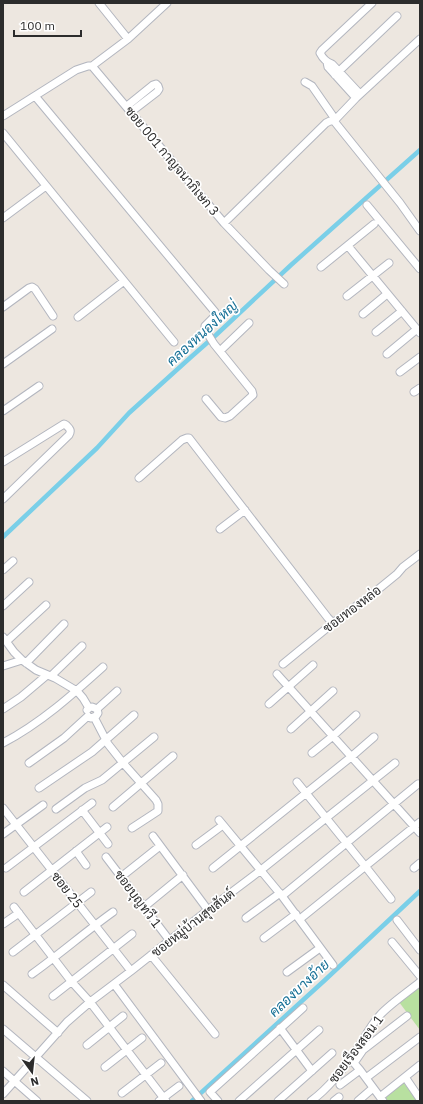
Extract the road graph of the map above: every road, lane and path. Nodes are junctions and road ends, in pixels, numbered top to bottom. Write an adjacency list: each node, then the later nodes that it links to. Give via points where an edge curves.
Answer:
1 (99, 3): 6 (street)
2 (167, 3): 6 (street)
3 (372, 3): 8 (street, via 320,54 328,67)
4 (398, 16): 8 (street)
5 (420, 38): 11 (street, ซอย 001 กาญจนาภิเษก 3)
6 (128, 39): 7 (street)
7 (92, 66): 10 (street, via 76,70); 18 (street, ซอย 001 กาญจนาภิเษก 3)
8 (337, 74): 11 (street)
9 (306, 82): 13 (street, via 312,86)
10 (35, 96): 12 (street); 40 (street, via 214,310 215,316 205,327)
11 (358, 96): 13 (street, ซอย 001 กาญจนาภิเษก 3)
12 (3, 116)
13 (335, 120): 18 (street, ซอย 001 กาญจนาภิเษก 3, via 326,123); 20 (street)
14 (3, 134): 15 (street)
15 (46, 186): 17 (street); 26 (street)
16 (367, 205): 24 (street)
17 (3, 218)
18 (224, 223): 27 (street)
19 (374, 224): 21 (street)
20 (420, 231)
21 (348, 246): 23 (street); 25 (street)
22 (389, 263): 25 (street)
23 (321, 268)
24 (420, 269)
25 (373, 276): 28 (street); 29 (street)
26 (124, 280): 34 (street); 39 (street)
27 (281, 280)
28 (387, 294): 31 (street); 32 (street)
29 (347, 296)
30 (3, 307): 33 (street, via 32,287)
31 (402, 311): 37 (street); 38 (street)
32 (363, 314)
33 (53, 316)
34 (78, 317)
35 (249, 323): 40 (street)
36 (52, 329): 43 (street)
37 (418, 331): 41 (street)
38 (376, 332)
39 (174, 342)
40 (220, 351): 46 (street, via 252,391 253,396 225,418 221,417)
41 (387, 354)
42 (420, 357): 44 (street)
43 (3, 364)
44 (400, 372)
45 (39, 386): 47 (street)
46 (206, 399)
47 (3, 411)
48 (3, 462): 50 (street, via 64,424 71,430 71,433)
49 (139, 478): 51 (street, via 182,440 189,438)
50 (3, 498)
51 (245, 510): 52 (street); 59 (street)
52 (220, 529)
53 (420, 554): 59 (street, ซอยทองหล่อ)
54 (13, 560): 55 (street)
55 (3, 570)
56 (29, 582): 58 (street)
57 (46, 605): 61 (street)
58 (3, 606)
59 (333, 623): 64 (street, ซอยทองหล่อ)
60 (64, 624): 63 (street)
61 (5, 639): 63 (street)
62 (82, 646): 69 (street)
63 (24, 661): 66 (street); 69 (street)
64 (283, 664)
65 (313, 665): 70 (street)
66 (3, 666)
67 (103, 667): 71 (street)
68 (277, 674): 70 (street)
69 (49, 676): 71 (street); 76 (street)
70 (288, 687): 74 (street); 78 (street)
71 (77, 691): 75 (street); 87 (street, via 36,724)
72 (117, 691): 77 (street)
73 (334, 691): 78 (street)
74 (269, 704)
75 (89, 708): 77 (street, via 92,706); 81 (street, via 86,712)
76 (3, 709)
77 (97, 709): 81 (street, via 97,715)
78 (310, 711): 82 (street); 83 (street)
79 (134, 715): 86 (street)
80 (356, 715): 83 (street)
81 (91, 717): 86 (street); 91 (street)
82 (291, 729)
83 (333, 736): 88 (street); 90 (street)
84 (154, 737): 92 (street)
85 (374, 737): 90 (street)
86 (106, 740): 92 (street); 98 (street)
87 (3, 743)
88 (312, 753)
89 (173, 756): 96 (street)
90 (351, 757): 94 (street); 99 (street)
91 (29, 763)
92 (123, 763): 96 (street); 105 (street, via 102,780 85,788)
93 (395, 763): 94 (street, ซอยหมู่บ้านสุขสันต์)
94 (373, 781): 102 (street); 107 (street, ซอยหมู่บ้านสุขสันต์)
95 (297, 782): 99 (street)
96 (141, 783): 103 (street); 112 (street, via 156,800 159,809)
97 (418, 784): 102 (street)
98 (39, 788)
99 (306, 793): 107 (street); 120 (street)
100 (92, 803): 106 (street)
101 (43, 805): 109 (street)
102 (394, 805): 111 (street); 117 (street)
103 (113, 807)
104 (3, 808): 109 (street, ซอย 25)
105 (56, 809)
106 (82, 810): 113 (street); 121 (street)
107 (327, 818): 117 (street); 132 (street, ซอยหมู่บ้านสุขสันต์)
108 (420, 822): 111 (street)
109 (16, 824): 114 (street); 121 (street, ซอย 25)
110 (107, 827): 113 (street)
111 (414, 827): 115 (street); 127 (street)
112 (132, 828)
113 (99, 833): 118 (street); 123 (street)
114 (3, 834)
115 (420, 834)
116 (153, 836): 122 (street)
117 (347, 843): 127 (street); 137 (street)
118 (108, 844)
119 (196, 845): 120 (street, via 221,823)
120 (240, 845): 129 (street); 132 (street)
121 (34, 846): 128 (street); 131 (street, ซอย 25)
122 (160, 846): 133 (street); 134 (street)
123 (76, 851): 126 (street); 131 (street)
124 (106, 857): 134 (street, ซอยบุญทวี 1)
125 (420, 863): 130 (street)
126 (86, 865)
127 (366, 866): 138 (street); 143 (street)
128 (6, 868)
129 (213, 868)
130 (414, 868)
131 (52, 870): 135 (street); 139 (street, ซอย 25)
132 (261, 870): 137 (street); 141 (street, ซอยหมู่บ้านสุขสันต์)
133 (183, 875): 140 (street); 141 (street)
134 (121, 877): 140 (street, ซอยบุญทวี 1)
135 (24, 892)
136 (91, 892): 139 (street)
137 (281, 895): 143 (street); 144 (street)
138 (392, 899)
139 (78, 903): 147 (street, ซอย 25); 149 (street)
140 (144, 907): 151 (street, ซอยบุญทวี 1)
141 (208, 910): 151 (street, ซอยหมู่บ้านสุขสันต์)
142 (113, 912): 147 (street)
143 (298, 916): 150 (street); 154 (street)
144 (246, 918)
145 (397, 920): 155 (street)
146 (3, 924): 149 (street, via 16,910)
147 (94, 925): 153 (street, ซอย 25); 158 (street)
148 (132, 934): 153 (street)
149 (36, 935): 156 (street); 158 (street)
150 (264, 938)
151 (170, 940): 157 (street, ซอยหมู่บ้านสุขสันต์)
152 (392, 942): 163 (street)
153 (113, 948): 160 (street, ซอย 25); 164 (street)
154 (320, 948): 159 (street); 161 (street)
155 (420, 950)
156 (13, 952)
157 (151, 955): 160 (street, ซอยหมู่บ้านสุขสันต์); 178 (street)
158 (54, 958): 162 (street); 164 (street)
159 (333, 965)
160 (131, 971): 166 (street, ซอยหมู่บ้านสุขสันต์)
161 (287, 972)
162 (32, 974)
163 (420, 976)
164 (71, 981): 168 (street); 169 (street)
165 (420, 982): 210 (street, ซอยเรืองสอน 1, via 379,1016 356,1051 324,1090)
166 (114, 984): 169 (street, ซอยหมู่บ้านสุขสันต์); 206 (street)
167 (3, 985): 177 (street)
168 (53, 996)
169 (90, 1002): 173 (street); 177 (street, ซอยหมู่บ้านสุขสันต์)
170 (303, 1008): 174 (street)
171 (123, 1016): 173 (street)
172 (408, 1016): 190 (street, via 363,1050 354,1063)
173 (109, 1028): 181 (street); 183 (street)
174 (280, 1028): 182 (street); 207 (street, via 210,1092)
175 (3, 1029): 185 (street)
176 (319, 1030): 182 (street)
177 (58, 1033): 185 (street, ซอยหมู่บ้านสุขสันต์)
178 (215, 1034)
179 (420, 1037): 193 (street)
180 (142, 1038): 183 (street)
181 (86, 1045)
182 (296, 1050): 189 (street); 208 (street)
183 (127, 1051): 188 (street); 192 (street)
184 (332, 1053): 189 (street)
185 (36, 1057): 195 (street, ซอยหมู่บ้านสุขสันต์); 205 (street)
186 (161, 1063): 192 (street)
187 (420, 1066): 194 (street)
188 (105, 1067)
189 (312, 1070): 209 (street)
190 (360, 1070): 193 (street); 196 (street)
191 (3, 1071): 195 (street)
192 (146, 1074): 199 (street); 203 (street)
193 (366, 1078): 198 (street)
194 (405, 1078): 201 (street); 202 (street)
195 (14, 1081): 200 (street, ซอยหมู่บ้านสุขสันต์); 204 (street)
196 (340, 1085)
197 (179, 1086): 203 (street)
198 (373, 1088): 202 (street); 211 (street)
199 (122, 1093)
200 (3, 1094)
201 (420, 1097)
202 (381, 1099)
203 (163, 1100)
204 (37, 1101)
205 (87, 1101)
206 (201, 1101)
207 (218, 1101)
208 (239, 1101)
209 (278, 1101)
210 (311, 1101)
211 (358, 1101)

